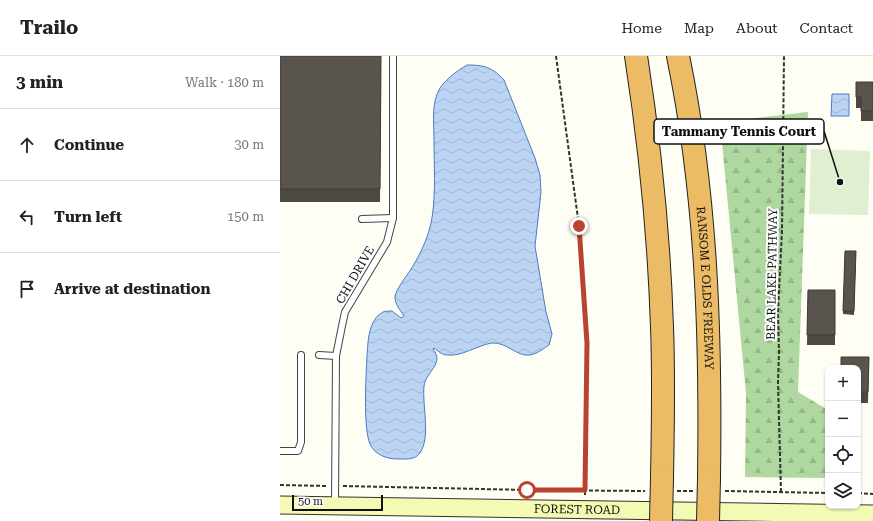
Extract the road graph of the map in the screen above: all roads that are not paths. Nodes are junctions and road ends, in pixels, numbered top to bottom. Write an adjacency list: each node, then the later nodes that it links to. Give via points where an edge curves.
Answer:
1 (393, 56): 4 (lane, CHI DRIVE)
2 (636, 56): 13 (highway, bridge, via 650,150 659,269 663,374)
3 (678, 56): 14 (highway, RANSOM E OLDS FREEWAY, bridge, via 696,164 705,254 710,348)
4 (393, 218): 5 (lane); 8 (lane, CHI DRIVE, via 387,242 345,312)
5 (362, 219)
6 (301, 355): 9 (lane, via 301,442 298,451)
7 (319, 355): 8 (lane)
8 (336, 356): 11 (lane, CHI DRIVE)
9 (280, 451)
10 (280, 505): 11 (street, FOREST ROAD)
11 (335, 506): 12 (street, FOREST ROAD)
12 (873, 514)
13 (662, 521)
14 (708, 521)

